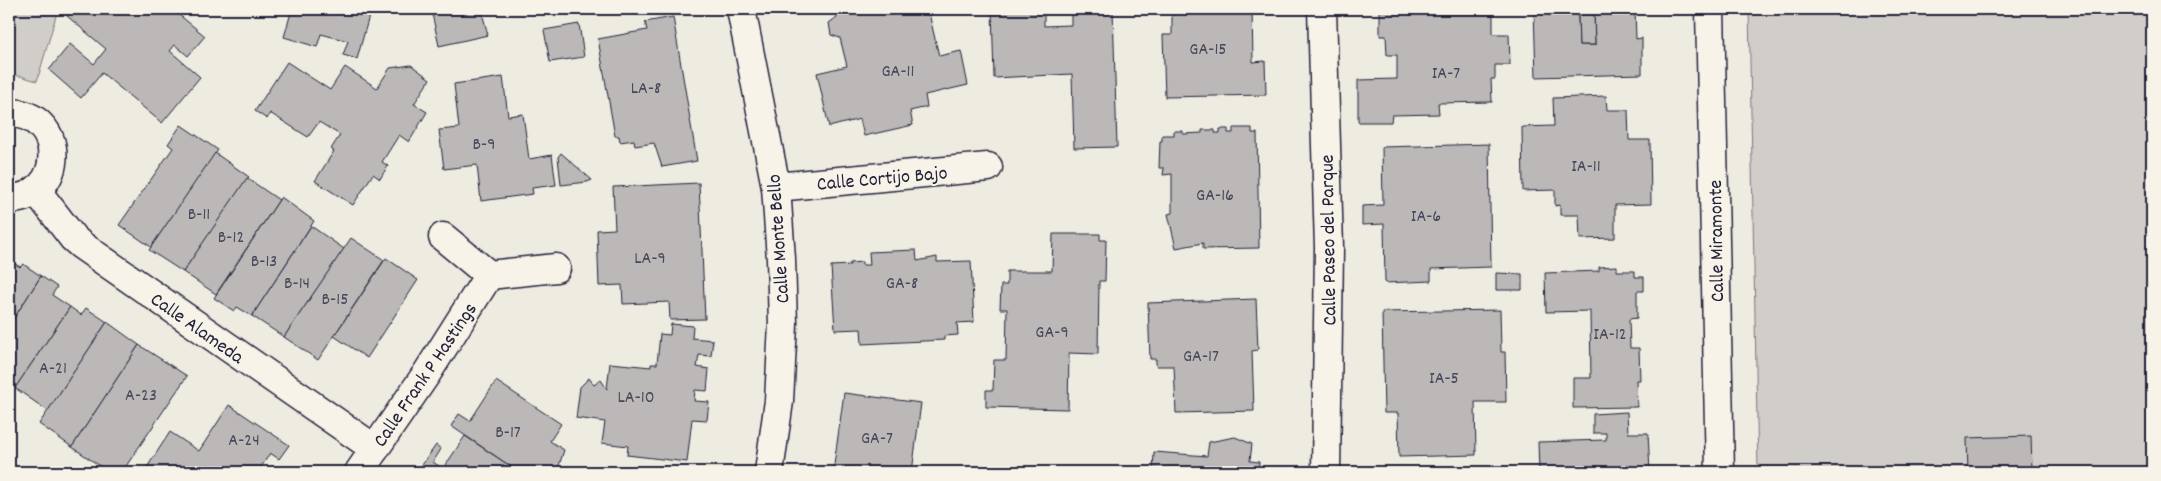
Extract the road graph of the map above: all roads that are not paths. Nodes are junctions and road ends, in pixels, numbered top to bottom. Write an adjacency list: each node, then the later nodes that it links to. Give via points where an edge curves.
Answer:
1 (740, 9): 6 (street, Calle Monte Bello)
2 (1322, 9): 15 (street, Calle Paseo del Parque, via 1329,248)
3 (1710, 9): 16 (street, Calle Miramonte)
4 (9, 113): 7 (street, via 32,118 48,134 54,155 45,181)
5 (988, 168): 6 (street, Calle Cortijo Bajo)
6 (776, 187): 14 (street, Calle Monte Bello, via 782,324 778,401)
7 (36, 190): 8 (street); 12 (street, Calle Alameda, via 81,245)
8 (9, 198)
9 (442, 237): 11 (street)
10 (556, 268): 11 (street)
11 (490, 276): 12 (street, Calle Frank P Hastings)
12 (374, 449): 13 (street, Calle Frank P Hastings)
13 (359, 472)
14 (769, 472)
15 (1326, 472)
16 (1720, 472)

